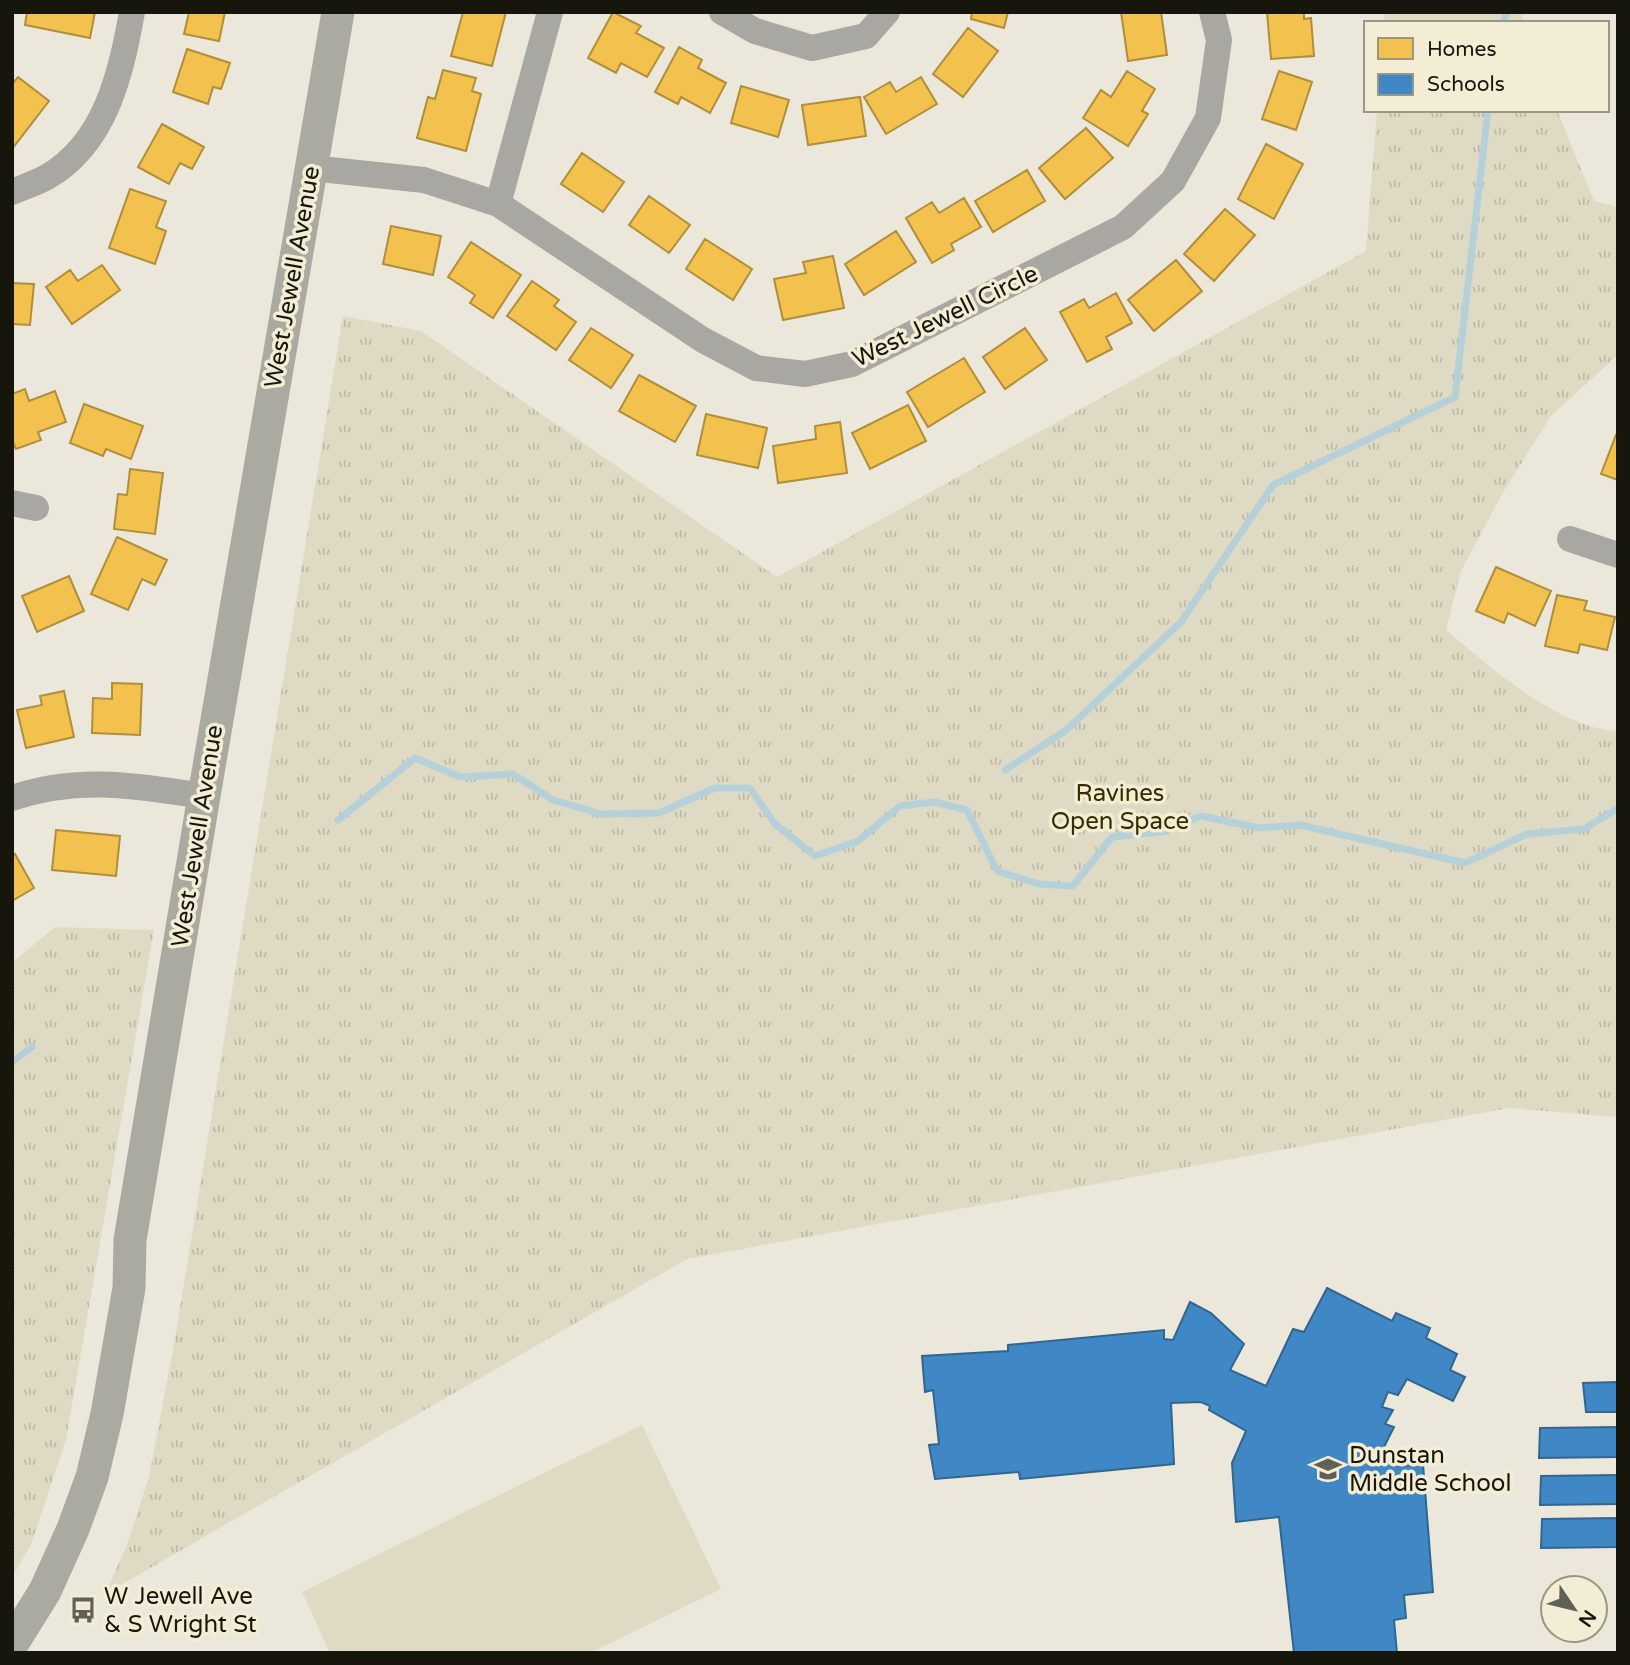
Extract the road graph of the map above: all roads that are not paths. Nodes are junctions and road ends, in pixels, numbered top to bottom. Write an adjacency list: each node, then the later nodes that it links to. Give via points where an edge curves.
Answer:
1 (132, 12): 8 (street, via 122,68 106,111 78,152 49,176)
2 (338, 12): 7 (main road, West Jewell Avenue)
3 (550, 12): 9 (street)
4 (722, 12): 5 (street, via 755,31 812,48 866,36)
5 (887, 12)
6 (1212, 12): 9 (street, West Jewell Circle, via 1219,40 1208,118 1173,181 1123,227 852,364 805,373 756,368 703,340)
7 (311, 168): 9 (street, West Jewell Circle, via 424,180); 12 (main road, West Jewell Avenue)
8 (12, 192)
9 (498, 204)
10 (1570, 539): 11 (street)
11 (1618, 555)
12 (204, 796): 13 (street, via 133,785 79,783); 14 (main road, West Jewell Avenue, via 130,1240 129,1289 107,1414 73,1529 45,1591)
13 (12, 797)
14 (12, 1644)

